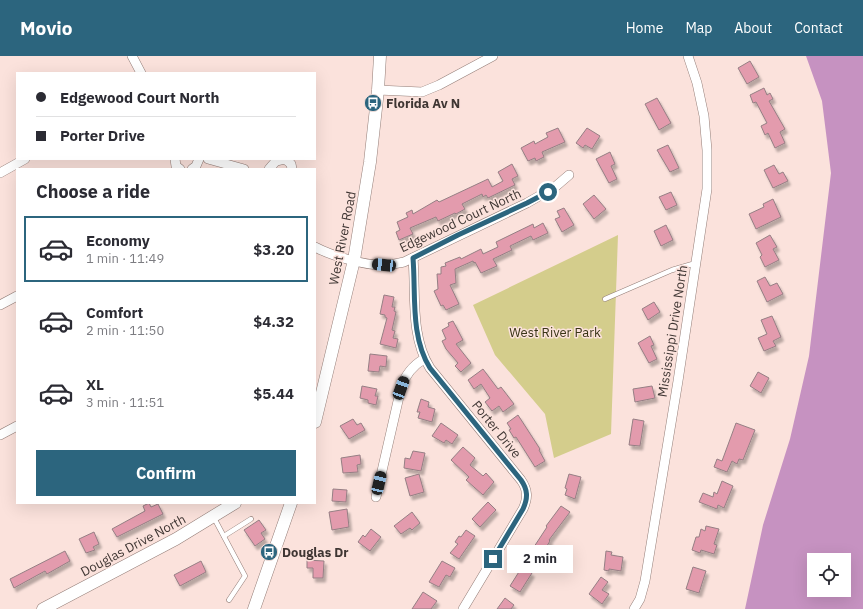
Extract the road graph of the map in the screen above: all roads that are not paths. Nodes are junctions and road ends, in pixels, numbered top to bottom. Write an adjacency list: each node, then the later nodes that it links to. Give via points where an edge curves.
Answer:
1 (132, 56): 5 (street)
2 (380, 56): 6 (main road, West River Road)
3 (493, 56): 6 (street, via 422,92)
4 (688, 56): 19 (street, Mississippi Drive North, via 697,83 707,152 707,189)
5 (140, 72)
6 (378, 90): 18 (main road, West River Road, via 370,162)
7 (23, 160): 14 (street)
8 (212, 160): 11 (street)
9 (280, 160): 12 (street)
10 (286, 160): 13 (street)
11 (240, 168)
12 (270, 168)
13 (292, 168)
14 (0, 172)
15 (569, 176): 17 (street, Edgewood Court North, via 527,203)
16 (316, 247): 18 (street, Edgewood Court North)
17 (413, 258): 18 (street, Edgewood Court North, via 384,265); 23 (street, Porter Drive, via 416,322)
18 (354, 260): 24 (main road, West River Road)
19 (696, 263): 21 (lane, via 672,270); 37 (street, Mississippi Drive North, via 645,581)
20 (16, 297): 22 (street)
21 (605, 299)
22 (0, 305)
23 (424, 358): 27 (street, via 410,369 404,378); 36 (street, Porter Drive, via 521,480 526,490 523,509)
24 (316, 418)
25 (16, 427): 26 (street)
26 (0, 435)
27 (376, 497)
28 (233, 504): 30 (main road, Douglas Drive North)
29 (291, 504): 35 (main road)
30 (213, 516): 32 (lane); 34 (main road, Douglas Drive North, via 176,539)
31 (251, 519): 32 (lane)
32 (224, 536): 33 (lane, via 245,576)
33 (229, 600)
34 (43, 609)
35 (254, 609)
36 (463, 609)
37 (634, 609)

